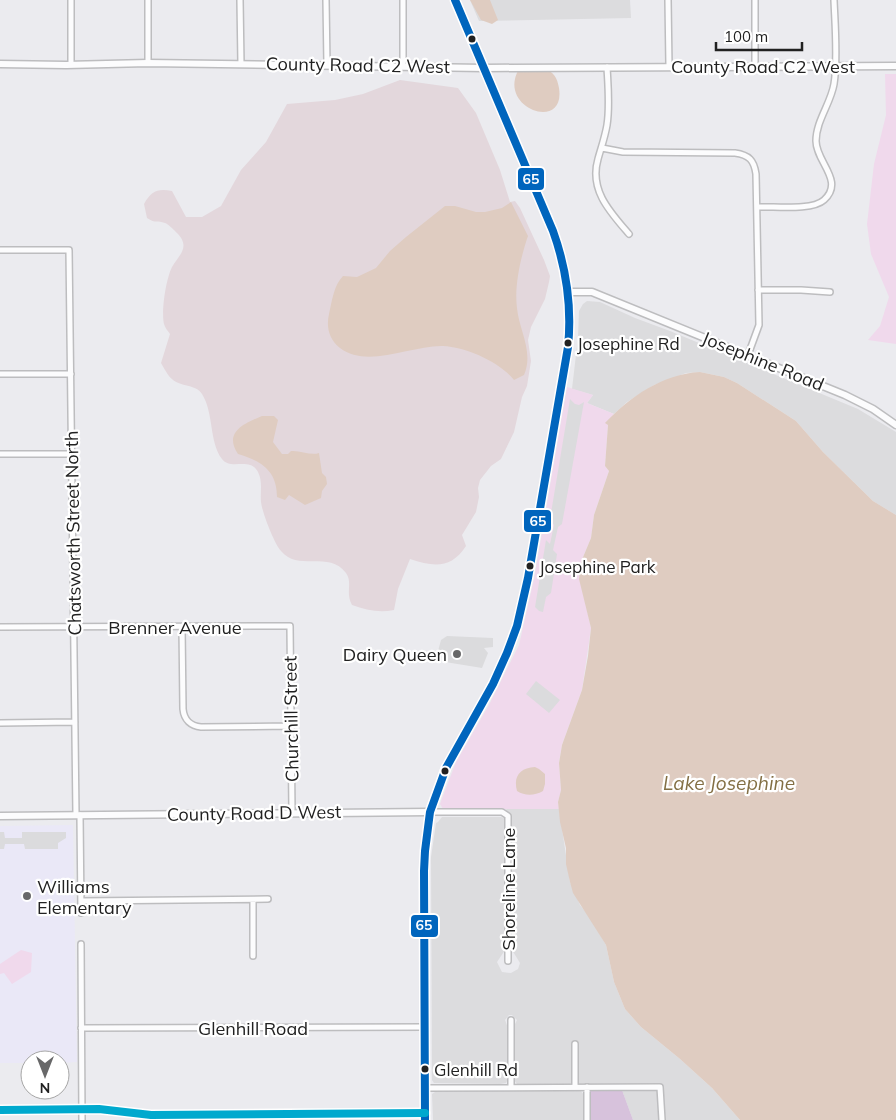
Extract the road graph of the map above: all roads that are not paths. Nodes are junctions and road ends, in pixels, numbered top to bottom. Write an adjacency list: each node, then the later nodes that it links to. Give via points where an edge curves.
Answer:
1 (71, 0): 12 (street)
2 (148, 0): 10 (street)
3 (240, 0): 13 (street)
4 (326, 0): 14 (street)
5 (403, 0): 15 (street)
6 (455, 0): 21 (main road)
7 (668, 0): 16 (street)
8 (754, 0): 17 (street)
9 (834, 0): 18 (street)
10 (148, 63): 12 (street, County Road C2 West); 13 (street, County Road C2 West)
11 (0, 64): 12 (street, County Road C2 West)
12 (71, 64)
13 (241, 64): 14 (street, County Road C2 West)
14 (327, 65): 15 (street, County Road C2 West)
15 (403, 66): 21 (street, County Road C2 West)
16 (669, 66): 17 (street, County Road C2 West); 20 (street, County Road C2 West)
17 (755, 66): 18 (street, County Road C2 West)
18 (835, 66): 19 (street, County Road C2 West); 23 (street, via 832,92 815,143 831,179 828,195 819,203 808,206)
19 (896, 66)
20 (607, 67): 21 (street, County Road C2 West); 22 (street, via 608,117)
21 (484, 68): 27 (main road, via 554,231)
22 (602, 148): 23 (street, via 623,152 735,153 749,156 756,174); 24 (street, via 595,172 598,190)
23 (757, 207): 26 (street)
24 (629, 234)
25 (0, 250): 31 (street, Chatsworth Street North, via 69,250)
26 (758, 290): 28 (street); 29 (street, via 758,325)
27 (569, 292): 29 (street, Josephine Road, via 592,292); 43 (main road, via 568,348 520,615 498,674 449,763)
28 (830, 292)
29 (748, 355): 32 (street, Josephine Road, via 858,401)
30 (0, 374): 31 (street)
31 (71, 374): 34 (street, Chatsworth Street North)
32 (896, 425)
33 (0, 454): 34 (street)
34 (72, 454): 38 (street, Chatsworth Street North)
35 (182, 626): 36 (street, Brenner Avenue); 38 (street, Brenner Avenue); 41 (street, via 183,709 188,722 196,727)
36 (290, 626): 41 (street, Churchill Street)
37 (0, 627): 38 (street, Brenner Avenue)
38 (74, 627): 40 (street, Chatsworth Street North)
39 (0, 722): 40 (street)
40 (75, 722): 44 (street, Chatsworth Street North)
41 (291, 726): 42 (street, Churchill Street)
42 (292, 812): 43 (street, County Road D West); 44 (street, County Road D West)
43 (430, 812): 46 (street, County Road D West, via 502,812); 55 (main road, via 424,864)
44 (78, 815): 45 (street, County Road D West); 49 (street, Chatsworth Street North)
45 (0, 816)
46 (508, 816): 53 (street, Shoreline Lane)
47 (268, 899): 48 (street)
48 (253, 900): 49 (street); 52 (street)
49 (80, 901): 50 (street, Chatsworth Street North)
50 (81, 913)
51 (81, 944): 56 (street)
52 (253, 956)
53 (508, 961)
54 (511, 1020): 58 (street)
55 (425, 1027): 56 (street, Glenhill Road); 61 (main road)
56 (81, 1028): 62 (street)
57 (575, 1044): 59 (street)
58 (511, 1087): 59 (street); 61 (street)
59 (575, 1087): 60 (street)
60 (587, 1087): 66 (street); 67 (street, via 660,1087)
61 (425, 1088): 64 (main road)
62 (82, 1109): 63 (street); 64 (street, via 151,1115); 65 (street)
63 (0, 1110)
64 (425, 1116)
65 (82, 1120)
66 (587, 1120)
67 (662, 1120)

